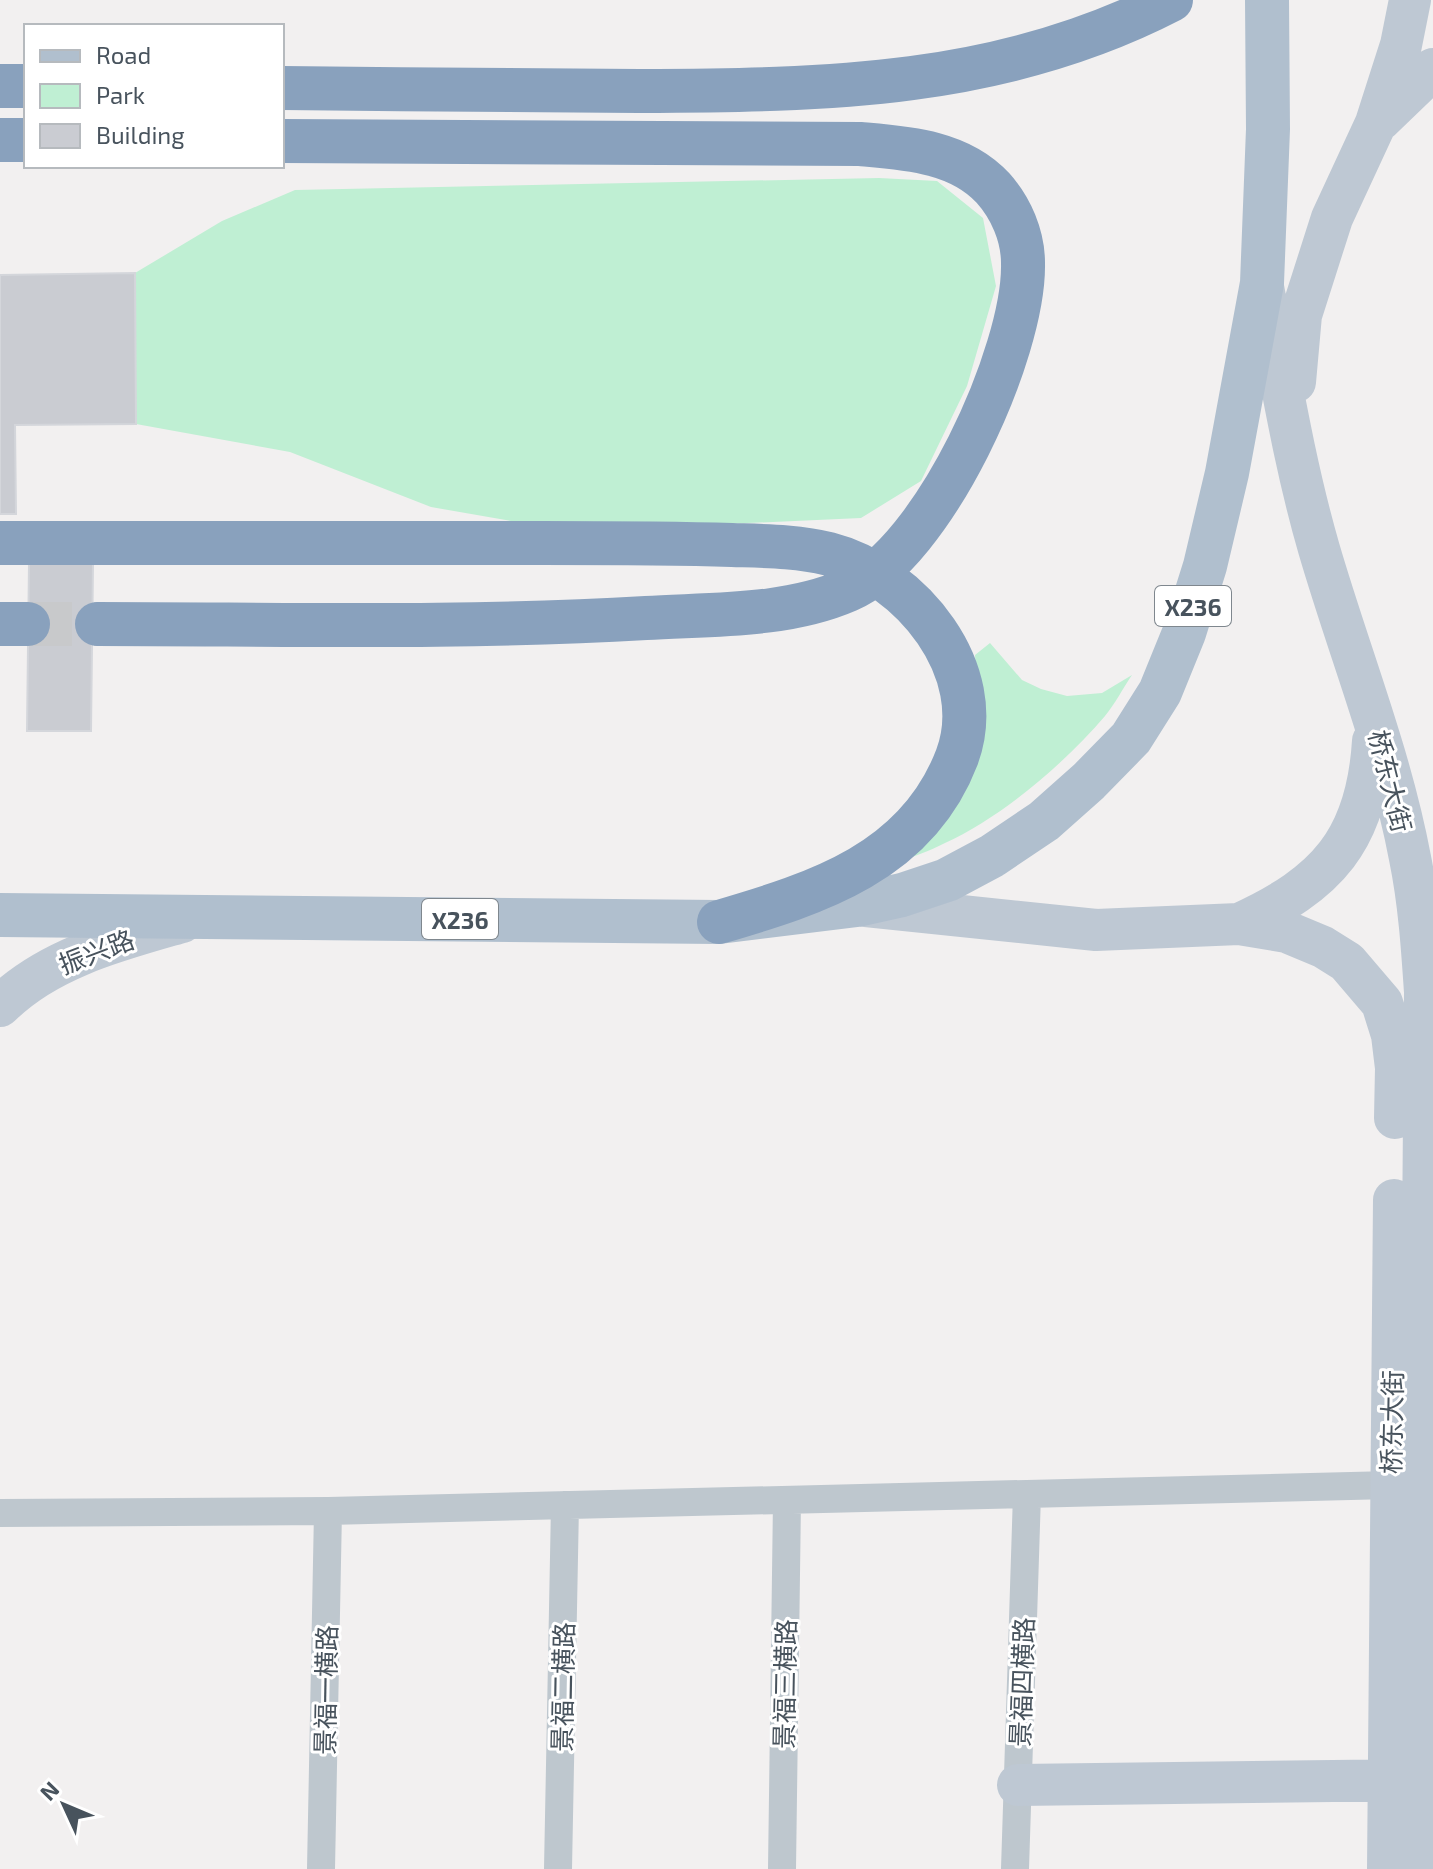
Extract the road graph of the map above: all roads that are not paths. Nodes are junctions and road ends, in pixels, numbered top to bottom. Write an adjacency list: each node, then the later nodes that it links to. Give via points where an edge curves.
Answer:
1 (1171, 0): 7 (highway, via 1046,51 949,74 871,84 769,90)
2 (1267, 0): 12 (main road, X236)
3 (1410, 0): 8 (street)
4 (1433, 69): 8 (street)
5 (0, 86): 6 (highway)
6 (24, 86)
7 (284, 88)
8 (1376, 123): 13 (street, via 1332,218 1301,315)
9 (0, 140): 10 (highway)
10 (24, 140)
11 (284, 141): 15 (highway, via 860,144 914,149 978,174 1006,205 1021,242 1017,311 989,401 945,491 895,558 847,591 799,605 743,612 492,625)
12 (1262, 283): 13 (street, 桥东大街); 17 (main road, X236, via 1205,566 1160,692 1131,738 1044,821 992,856 947,880)
13 (1291, 427): 16 (street, 桥东大街, via 1319,547)
14 (0, 543): 20 (highway, via 659,542 785,547 829,554 871,569 923,615 958,675 966,717 949,778 909,833 872,861 832,884)
15 (97, 624)
16 (1375, 719): 21 (street, via 1367,795 1333,861 1276,907); 23 (street, 桥东大街, via 1420,919)
17 (857, 905): 20 (main road, X236); 21 (street, 桥东大街, via 1096,930)
18 (0, 915): 19 (main road, X236)
19 (201, 917): 20 (main road, X236); 22 (street, 振兴路, via 49,969)
20 (719, 922)
21 (1239, 924): 24 (street, 桥东大街, via 1287,932 1347,962 1382,1003 1392,1035 1396,1068)
22 (0, 1006)
23 (1427, 1423): 30 (street, 桥东大街)
24 (1391, 1485): 25 (street); 30 (street, 桥东大街)
25 (1027, 1494): 26 (street); 31 (street, 景福四横路)
26 (787, 1500): 27 (street); 34 (street, 景福三横路)
27 (565, 1505): 28 (street); 33 (street, 景福二横路)
28 (328, 1511): 29 (street); 32 (street, 景福一横路)
29 (0, 1513)
30 (1404, 1780): 31 (street); 36 (street, 桥东大街); 37 (street, 桥东大街)
31 (1018, 1785): 35 (street, 景福四横路)
32 (321, 1869)
33 (558, 1869)
34 (782, 1869)
35 (1015, 1869)
36 (1388, 1869)
37 (1418, 1869)

